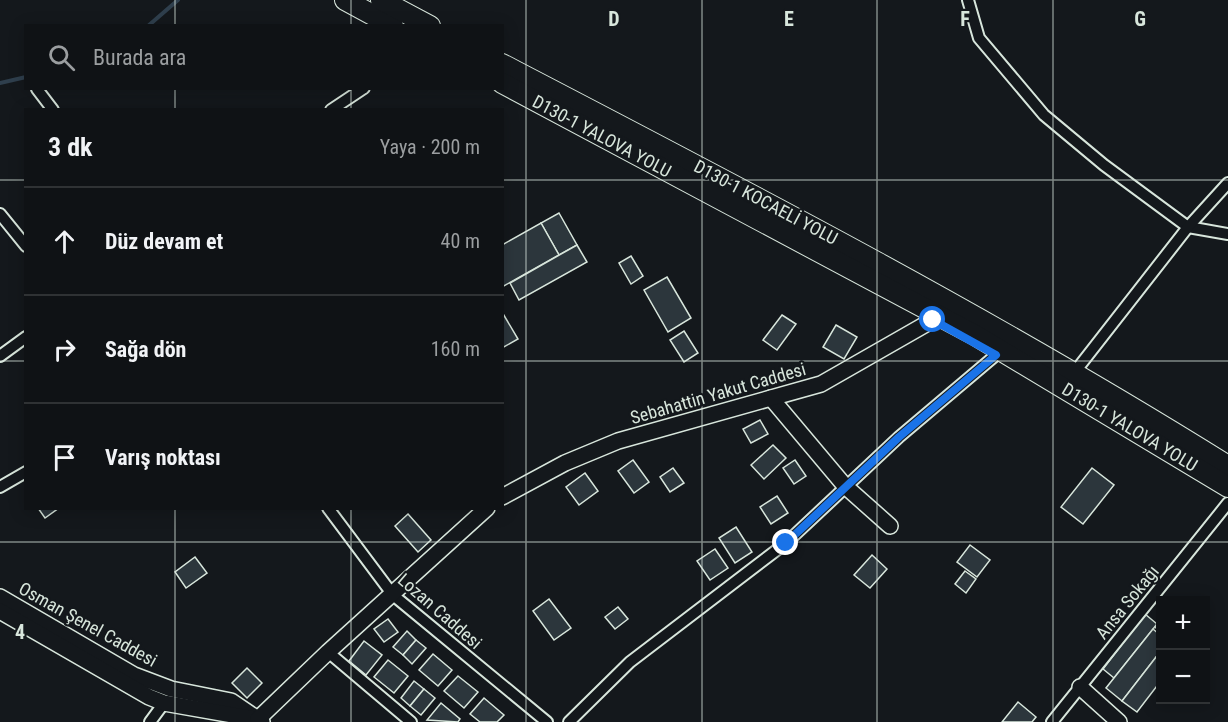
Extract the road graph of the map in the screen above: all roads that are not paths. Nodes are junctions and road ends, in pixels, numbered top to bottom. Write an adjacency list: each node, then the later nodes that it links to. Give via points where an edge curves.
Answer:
1 (345, 0): 4 (highway)
2 (381, 0): 5 (highway)
3 (968, 0): 14 (street, via 979,38 1044,115)
4 (389, 24)
5 (426, 24)
6 (504, 65): 21 (highway, D130-1 KOCAELİ YOLU, via 790,214)
7 (504, 84): 17 (highway, D130-1 YALOVA YOLU)
8 (38, 90): 10 (street)
9 (361, 90): 11 (street)
10 (51, 108)
11 (334, 108)
12 (1228, 183): 14 (street)
13 (0, 214): 16 (street)
14 (1188, 227): 15 (street); 22 (street)
15 (1228, 234)
16 (24, 244)
17 (936, 318): 19 (street); 21 (highway, D130-1 YALOVA YOLU); 23 (street, Sebahattin Yakut Caddesi, via 835,378)
18 (24, 338): 20 (street)
19 (996, 355): 26 (street); 30 (street)
20 (0, 356)
21 (1029, 357): 22 (highway); 28 (highway, D130-1 YALOVA YOLU)
22 (1074, 373): 24 (highway)
23 (771, 398): 26 (street); 29 (street, Sebahattin Yakut Caddesi, via 592,450)
24 (1228, 465)
25 (24, 473): 27 (street)
26 (845, 486): 34 (street); 45 (street, via 786,543 630,662)
27 (0, 487)
28 (1228, 487)
29 (504, 496)
30 (1228, 497)
31 (1228, 503): 39 (street, Ansa Sokağı)
32 (329, 510): 35 (street, Lozan Caddesi)
33 (485, 510): 35 (street)
34 (890, 526)
35 (393, 595): 38 (street); 44 (street, Lozan Caddesi)
36 (0, 597): 41 (street, Osman Şenel Caddesi, via 134,675 171,689 231,701)
37 (0, 611): 40 (street, Osman Şenel Caddesi)
38 (328, 652): 41 (street); 43 (street)
39 (1080, 687): 46 (street, Ansa Sokağı); 47 (street)
40 (164, 703): 41 (street, Osman Şenel Caddesi); 42 (street)
41 (260, 721)
42 (150, 722)
43 (411, 722)
44 (547, 722)
45 (569, 722)
46 (1052, 722)
47 (1119, 722)

